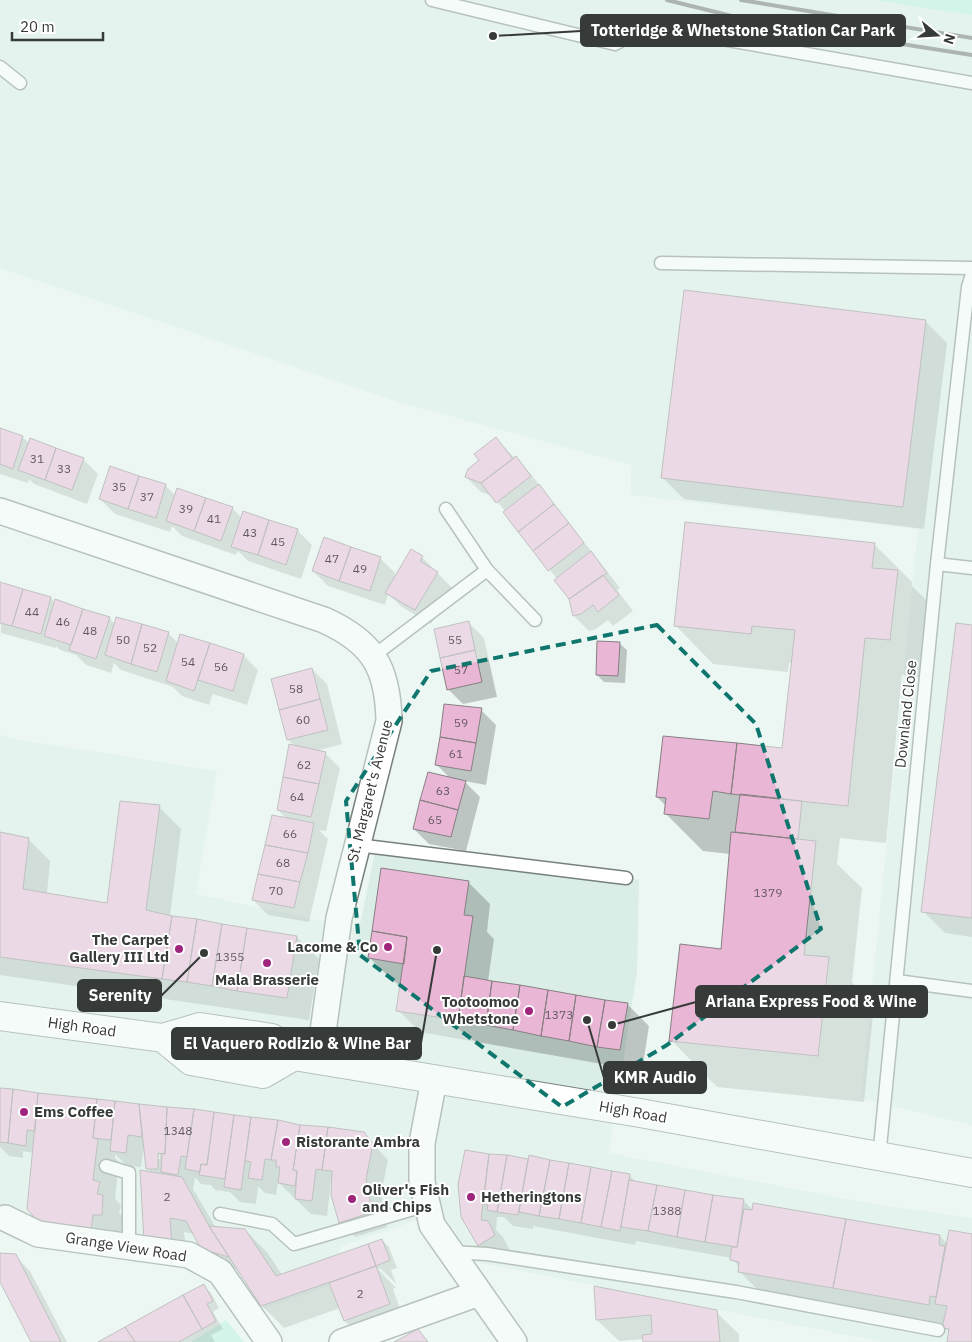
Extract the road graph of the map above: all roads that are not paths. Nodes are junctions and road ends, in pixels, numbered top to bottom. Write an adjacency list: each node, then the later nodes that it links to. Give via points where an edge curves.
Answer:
1 (432, 0): 4 (lane, via 615,44 648,26)
2 (0, 67): 3 (lane)
3 (20, 83)
4 (972, 83)
5 (661, 263): 6 (lane)
6 (972, 268)
7 (972, 274): 10 (lane, Downland Close)
8 (446, 509): 12 (lane)
9 (0, 511): 14 (street, St. Margaret's Avenue, via 324,620 344,629 362,643)
10 (937, 564): 11 (lane); 17 (lane, Downland Close)
11 (972, 568)
12 (487, 570): 13 (lane); 14 (lane)
13 (534, 620)
14 (372, 657): 15 (street, St. Margaret's Avenue, via 389,692 389,721)
15 (357, 845): 16 (lane); 21 (street, St. Margaret's Avenue)
16 (626, 878)
17 (897, 981): 18 (lane); 23 (lane, Downland Close)
18 (972, 991)
19 (0, 1016): 20 (main road, High Road)
20 (163, 1038): 21 (main road, High Road, via 200,1027 272,1038); 21 (main road, via 191,1061 263,1074)
21 (307, 1058): 22 (main road, High Road)
22 (434, 1080): 23 (main road, High Road, via 650,1115); 26 (street, via 422,1143 422,1182)
23 (879, 1158): 25 (main road, High Road)
24 (106, 1166): 29 (lane, via 129,1173)
25 (972, 1173)
26 (427, 1205): 27 (lane, via 294,1244 272,1224); 30 (street, via 432,1225)
27 (220, 1214)
28 (5, 1218): 29 (street, Grange View Road, via 38,1234)
29 (128, 1246): 33 (street, Grange View Road, via 189,1255 220,1272)
30 (450, 1252): 31 (street); 32 (lane, via 487,1254 736,1292)
31 (479, 1293): 34 (street); 35 (street)
32 (938, 1330)
33 (270, 1342)
34 (342, 1342)
35 (514, 1342)

